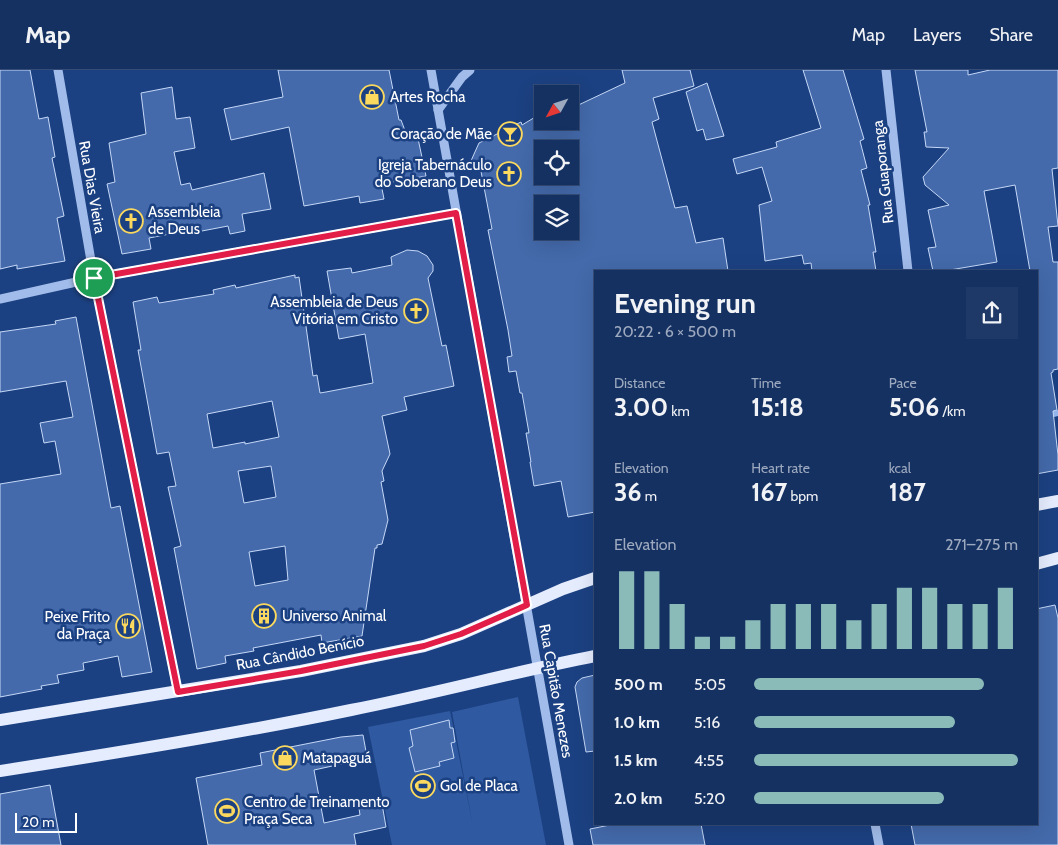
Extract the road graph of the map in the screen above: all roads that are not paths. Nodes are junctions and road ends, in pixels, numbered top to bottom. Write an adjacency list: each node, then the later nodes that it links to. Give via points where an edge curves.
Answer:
1 (58, 70): 8 (street, Rua Dias Vieira)
2 (431, 70): 5 (street, Rua Capitão Menezes)
3 (470, 70): 5 (street)
4 (886, 70): 7 (street, Rua Guaporanga)
5 (438, 110): 6 (street, Rua Capitão Menezes)
6 (456, 213): 8 (street); 15 (street, Rua Capitão Menezes)
7 (908, 270)
8 (94, 278): 9 (street); 18 (street, Rua Dias Vieira)
9 (0, 299)
10 (1058, 501): 11 (main road)
11 (1038, 505)
12 (1058, 558): 13 (main road)
13 (1038, 563)
14 (594, 578): 15 (main road, Rua Cândido Benício)
15 (527, 605): 17 (street, Rua Capitão Menezes); 18 (main road, Rua Cândido Benício, via 461,634 424,646)
16 (594, 656): 17 (main road)
17 (538, 667): 20 (main road, via 349,711); 22 (street, Rua Capitão Menezes)
18 (178, 692): 19 (main road, Rua Cândido Benício)
19 (0, 720)
20 (0, 771)
21 (875, 825): 23 (street)
22 (569, 845)
23 (879, 845)

